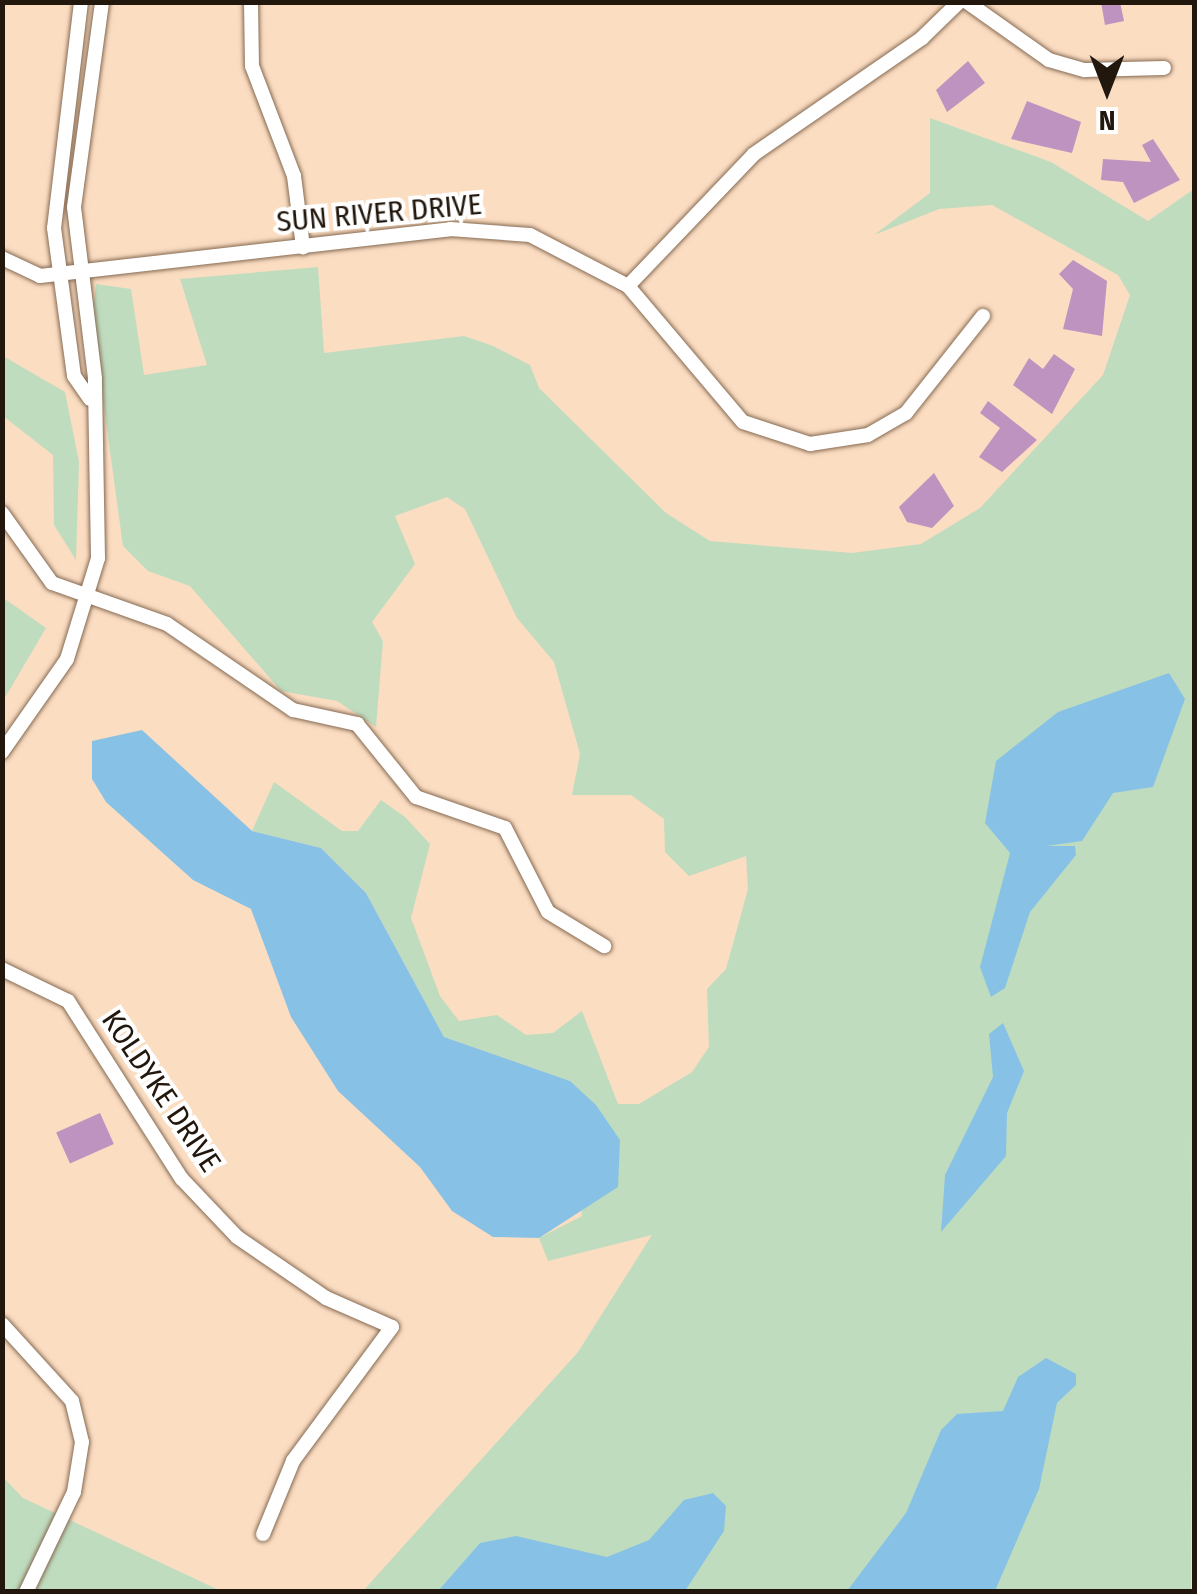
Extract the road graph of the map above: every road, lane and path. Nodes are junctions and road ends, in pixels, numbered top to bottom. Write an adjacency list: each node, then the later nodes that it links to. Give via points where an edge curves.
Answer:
1 (81, 2): 9 (street, via 55,184)
2 (102, 2): 9 (street)
3 (251, 2): 7 (street, via 252,66 294,176)
4 (958, 2): 10 (street, via 922,38 754,154)
5 (966, 2): 6 (street, via 1049,60 1095,70)
6 (1164, 68)
7 (303, 247): 9 (street, SUN RIVER DRIVE); 10 (street, SUN RIVER DRIVE, via 509,231 582,254)
8 (2, 258): 9 (street, SUN RIVER DRIVE, via 22,273)
9 (67, 274): 12 (street, via 95,378); 12 (street, via 74,376)
10 (628, 286): 11 (street, SUN RIVER DRIVE, via 724,406 755,429 810,444 868,435 906,414)
11 (983, 316)
12 (90, 399): 14 (street, via 102,498)
13 (2, 512): 14 (street, via 35,568)
14 (90, 598): 15 (street, via 57,678); 16 (street, via 182,632 293,710 356,724 416,797 513,835 548,912)
15 (2, 752)
16 (604, 946)
17 (2, 969): 19 (street, KOLDYKE DRIVE, via 68,1001 182,1179 237,1236 326,1298 392,1327 292,1461)
18 (2, 1324): 20 (street, via 72,1402 82,1442 74,1492)
19 (264, 1534)
20 (26, 1592)

